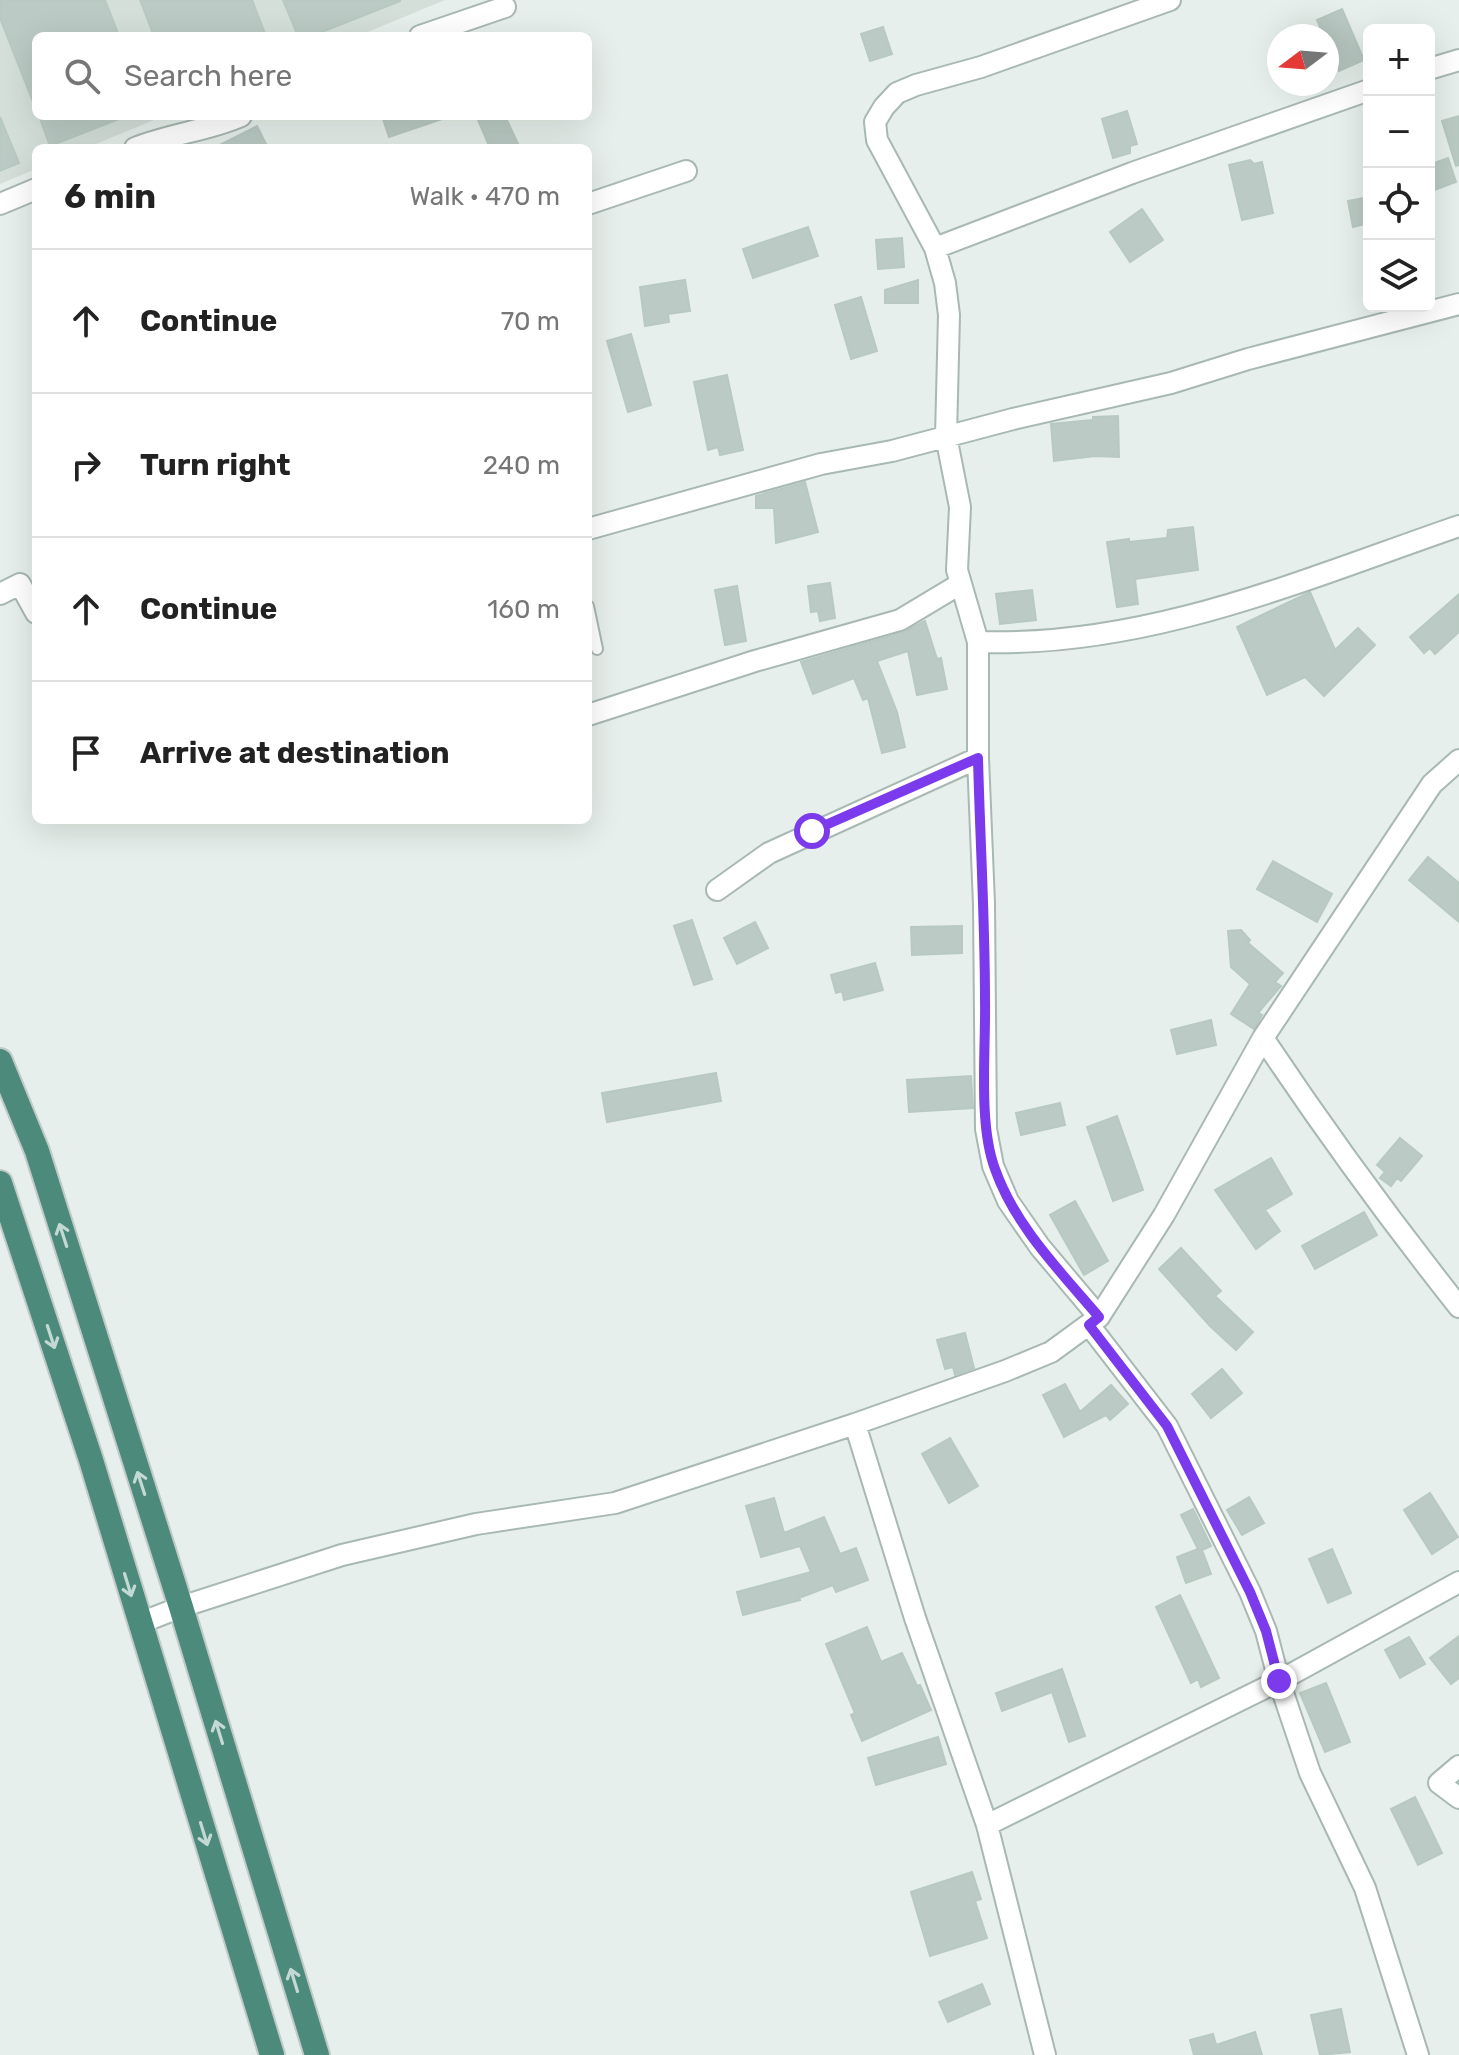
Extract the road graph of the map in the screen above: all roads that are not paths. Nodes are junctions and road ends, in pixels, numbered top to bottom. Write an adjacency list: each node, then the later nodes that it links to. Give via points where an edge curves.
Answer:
1 (1170, 0): 13 (street, via 897,93 875,122 877,140)
2 (505, 7): 3 (street)
3 (432, 32)
4 (1459, 60): 5 (street)
5 (1435, 67)
6 (1363, 92): 13 (street)
7 (231, 120): 8 (street)
8 (145, 144)
9 (686, 171): 11 (street)
10 (32, 191): 12 (street)
11 (592, 203)
12 (0, 204)
13 (935, 248): 15 (street, via 949,315)
14 (1459, 304): 15 (street, via 1171,383)
15 (946, 436): 17 (street, via 821,464); 19 (street, via 960,507)
16 (1459, 526): 22 (street, via 1171,622 1089,638)
17 (592, 528)
18 (28, 580): 20 (street)
19 (960, 584): 22 (street); 24 (street, via 900,620)
20 (0, 594)
21 (592, 625): 23 (lane)
22 (978, 642): 25 (street)
23 (597, 649)
24 (592, 714)
25 (978, 758): 27 (street, via 769,853); 32 (street, via 986,1129 993,1166 1008,1201)
26 (1459, 760): 28 (street, via 1432,784)
27 (717, 890)
28 (1263, 1038): 31 (street, via 1370,1193); 32 (street, via 1164,1215)
29 (0, 1061): 35 (highway, one-way to 29, via 37,1151)
30 (0, 1183): 36 (highway, one-way to 36)
31 (1459, 1307)
32 (1094, 1321): 33 (street, via 1039,1357); 37 (street, via 1167,1426 1250,1592)
33 (855, 1424): 35 (street, via 615,1503 476,1524 342,1555); 40 (street)
34 (1459, 1582): 37 (street)
35 (181, 1607): 36 (street); 42 (highway, one-way to 35)
36 (140, 1623): 41 (highway, one-way to 41)
37 (1279, 1681): 40 (street); 44 (street, via 1310,1773 1365,1888)
38 (1459, 1766): 39 (street, via 1439,1783)
39 (1459, 1798)
40 (987, 1825): 43 (street)
41 (272, 2055)
42 (317, 2055)
43 (1045, 2055)
44 (1418, 2055)

